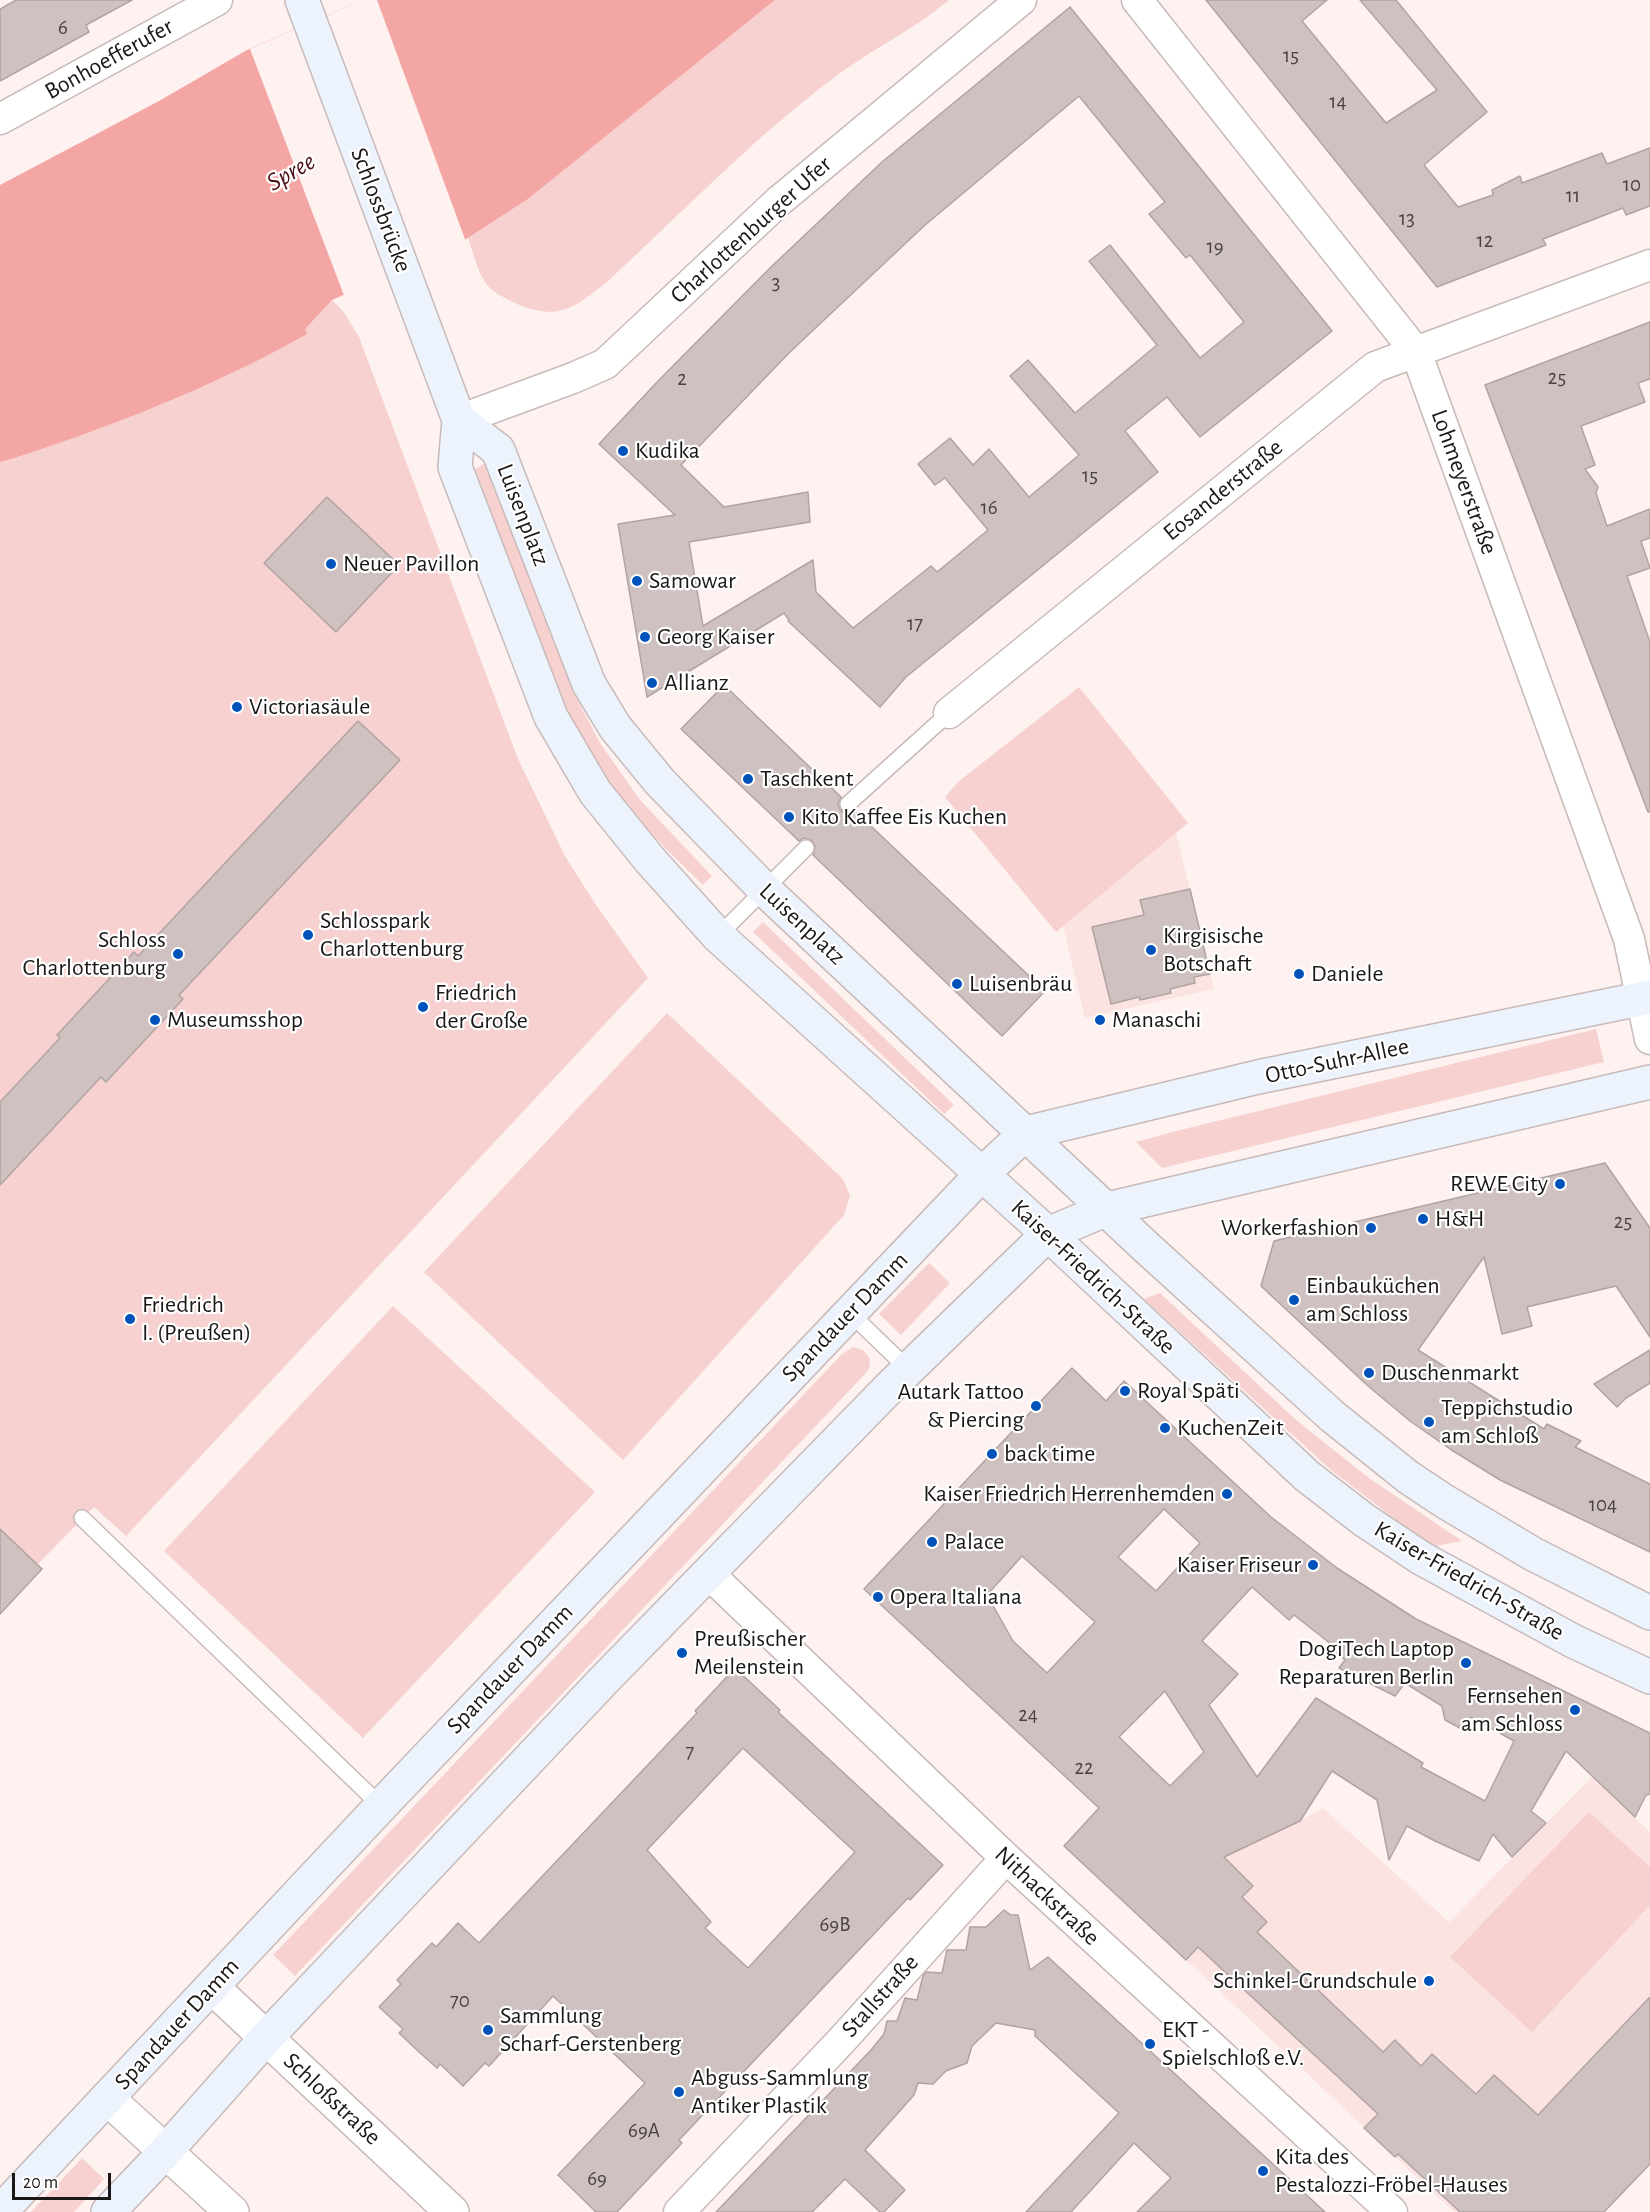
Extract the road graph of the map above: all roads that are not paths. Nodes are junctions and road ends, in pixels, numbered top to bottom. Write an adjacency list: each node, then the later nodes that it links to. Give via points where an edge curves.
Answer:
1 (217, 0): 5 (street, Bonhoefferufer)
2 (1021, 0): 8 (street, Charlottenburger Ufer, via 779,201 604,364)
3 (1137, 0): 7 (street, Lohmeyerstraße)
4 (306, 11): 8 (main road, Schlossbrücke)
5 (0, 119)
6 (1650, 265): 7 (street, Eosanderstraße)
7 (1416, 352): 9 (street, Eosanderstraße, via 1375,366); 14 (street, Lohmeyerstraße, via 1629,939)
8 (459, 420): 12 (main road, Luisenplatz, via 498,450 589,684 615,727 660,782); 13 (main road, Luisenplatz, via 455,467 551,717 595,792)
9 (949, 713): 10 (lane, Eosanderstraße)
10 (848, 804)
11 (806, 848): 12 (lane)
12 (764, 889): 13 (lane); 17 (main road, Luisenplatz)
13 (718, 936): 18 (main road, Luisenplatz)
14 (1646, 998): 15 (street, Lohmeyerstraße); 17 (main road, Otto-Suhr-Allee, via 1258,1077)
15 (1650, 1039)
16 (1650, 1082): 19 (main road)
17 (1026, 1133): 18 (main road, Spandauer Damm); 19 (main road, Luisenplatz)
18 (981, 1175): 20 (main road, Kaiser-Friedrich-Straße); 21 (main road, Spandauer Damm)
19 (1107, 1209): 20 (main road); 25 (main road, via 1332,1416 1408,1477 1533,1554)
20 (1048, 1234): 22 (main road); 26 (main road, Kaiser-Friedrich-Straße, via 1307,1476 1361,1518 1425,1560 1574,1641)
21 (849, 1312): 22 (lane); 27 (main road, Spandauer Damm)
22 (909, 1369): 24 (main road)
23 (82, 1518): 27 (lane)
24 (709, 1574): 28 (street, Nithackstraße); 30 (main road)
25 (1650, 1613)
26 (1650, 1677)
27 (381, 1806): 29 (main road, Spandauer Damm)
28 (1006, 1858): 37 (street, Stallstraße); 38 (street, Nithackstraße)
29 (212, 1987): 30 (street, Schloßstraße); 31 (main road, Spandauer Damm)
30 (266, 2038): 32 (main road); 36 (street, Schloßstraße)
31 (107, 2098): 32 (street); 33 (main road, Spandauer Damm)
32 (166, 2151): 34 (main road); 35 (street)
33 (0, 2212)
34 (108, 2212)
35 (232, 2212)
36 (452, 2212)
37 (680, 2212)
38 (1392, 2212)

